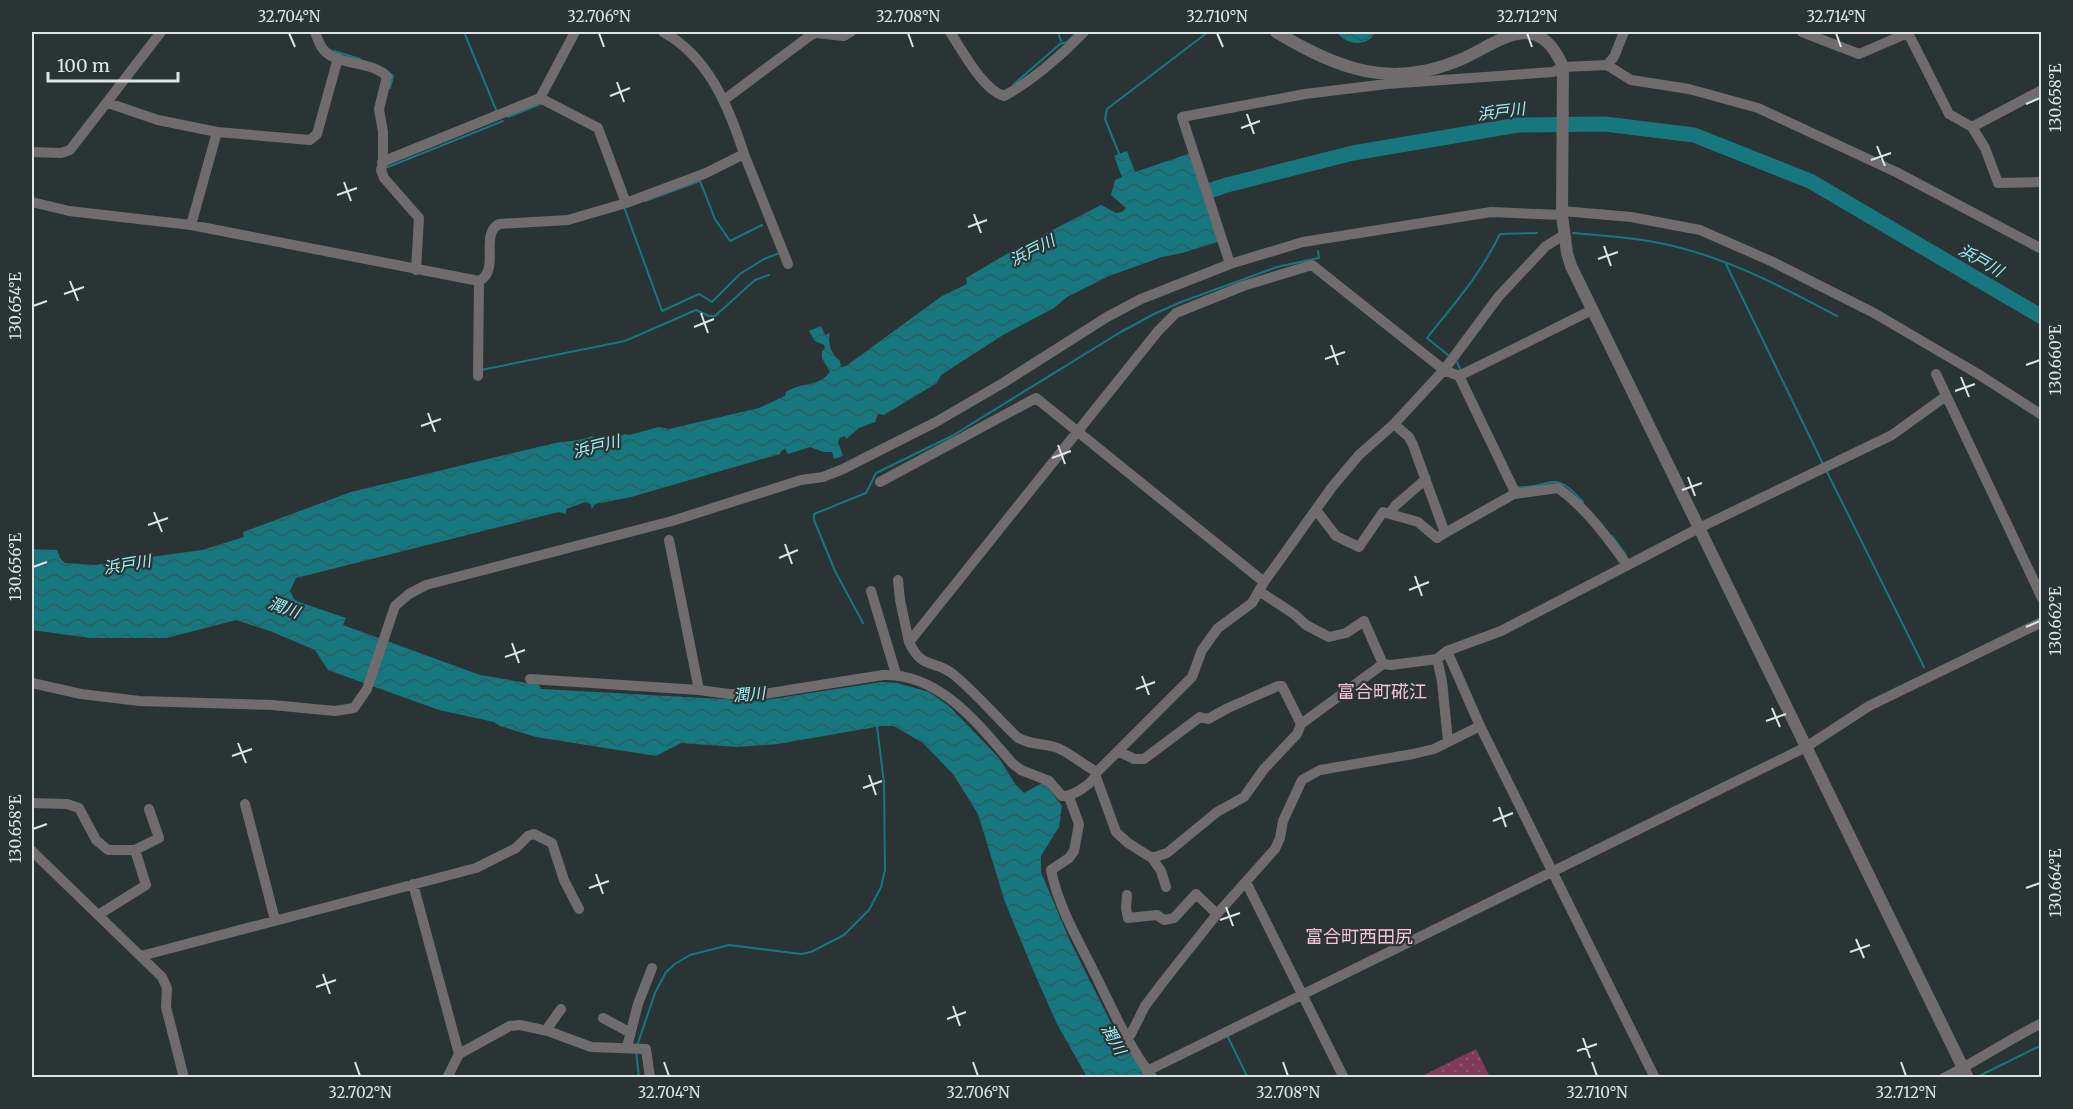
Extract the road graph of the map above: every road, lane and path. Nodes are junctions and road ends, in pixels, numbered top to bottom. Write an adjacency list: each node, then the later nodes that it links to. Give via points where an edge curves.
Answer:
1 (161, 32): 19 (street)
2 (315, 32): 13 (street, via 324,51)
3 (575, 32): 17 (street)
4 (663, 32): 18 (street, via 700,63)
5 (850, 32): 18 (street, via 844,36 811,35)
6 (950, 32): 7 (street, via 984,81 1004,96)
7 (1084, 32)
8 (1276, 32): 14 (street, via 1343,66 1390,74 1443,66 1525,33 1550,44)
9 (1624, 32): 15 (street)
10 (1802, 32): 12 (street, via 1859,54)
11 (1877, 32): 12 (street)
12 (1883, 43): 20 (street, via 1908,33 1949,114)
13 (338, 58): 21 (street, via 315,137 310,140); 24 (street, via 380,71 387,77 379,109)
14 (1563, 67): 15 (street); 28 (street); 33 (street, via 1553,72 1305,94 1182,117)
15 (1610, 67): 31 (street, via 1631,80 1689,89 1758,108 1896,172)
16 (2042, 90): 20 (street)
17 (540, 98): 24 (street); 27 (street, via 598,128)
18 (724, 100): 23 (street)
19 (108, 103): 21 (street, via 158,120); 22 (street, via 70,150)
20 (1972, 127): 25 (street, via 1998,183)
21 (217, 132): 29 (street)
22 (32, 152)
23 (744, 153): 27 (street, via 706,173); 32 (street)
24 (382, 162): 34 (street, via 384,178 419,218)
25 (2042, 182)
26 (32, 202): 29 (street, via 69,211)
27 (626, 204): 35 (street, via 567,220 499,224 491,233 489,270)
28 (1562, 213): 30 (street); 33 (street, via 1479,213 1303,242); 42 (street, via 1631,217 1700,230 1874,313)
29 (191, 225): 34 (street)
30 (1564, 235): 36 (street, via 1571,266); 37 (street, via 1546,246 1499,296)
31 (2042, 249)
32 (788, 264)
33 (1230, 264): 65 (street, via 1141,299 936,422 823,477 485,568 408,594 395,606 367,689 354,708 334,711 140,701)
34 (416, 270): 35 (street)
35 (479, 281): 39 (street)
36 (1592, 310): 40 (street); 50 (street)
37 (1444, 370): 40 (street); 43 (street); 44 (street, via 1312,265 1244,285 1176,313)
38 (1936, 374): 41 (street)
39 (478, 376)
40 (1460, 376): 47 (street)
41 (1946, 396): 50 (street, via 1892,435); 57 (street)
42 (2042, 415)
43 (1394, 424): 45 (street, via 1413,445); 48 (street, via 1359,455)
44 (1078, 432): 46 (street, via 1036,398); 55 (street); 59 (street)
45 (1426, 479): 49 (street); 51 (street)
46 (880, 482)
47 (1516, 494): 51 (street); 53 (street, via 1558,488 1574,500)
48 (1316, 510): 49 (street, via 1336,536 1359,547 1383,512); 55 (street)
49 (1390, 513): 51 (street, via 1418,522 1437,538)
50 (1699, 528): 53 (street); 70 (street)
51 (1444, 533)
52 (669, 540): 66 (street)
53 (1627, 565): 60 (street, via 1501,631)
54 (898, 580): 59 (street)
55 (1261, 586): 62 (street, via 1306,625 1329,637 1346,633 1364,621); 71 (street, via 1252,603 1218,628 1202,650 1192,677)
56 (871, 591): 63 (street)
57 (2042, 598)
58 (2042, 622): 70 (street, via 1869,706)
59 (909, 642): 72 (street, via 921,660 951,673 1017,737 1064,751)
60 (1447, 651): 61 (street); 68 (street)
61 (1437, 659): 62 (street); 69 (street)
62 (1383, 664): 67 (street)
63 (896, 674): 66 (street, via 764,694); 73 (street, via 941,691 1012,763 1048,781 1062,796)
64 (531, 679): 66 (street)
65 (32, 683)
66 (699, 690)
67 (1301, 724): 71 (street, via 1282,686 1278,686 1208,719 1200,717 1143,759); 79 (street, via 1297,734 1244,797 1217,812 1167,853)
68 (1480, 726): 69 (street); 80 (street)
69 (1448, 742): 81 (street, via 1413,754 1320,770 1302,780 1275,849)
70 (1806, 747): 80 (street); 100 (street)
71 (1118, 751): 72 (street)
72 (1095, 776): 73 (street); 79 (street, via 1116,831)
73 (1071, 795): 97 (street, via 1079,824 1074,851 1051,870 1054,885)
74 (32, 802): 77 (street, via 79,808 96,840 108,850)
75 (245, 804): 88 (street)
76 (149, 809): 77 (street, via 159,838)
77 (135, 850): 87 (street, via 146,885)
78 (32, 852): 87 (street)
79 (1152, 858): 83 (street)
80 (1553, 872): 91 (street); 106 (street)
81 (1246, 882): 86 (street); 91 (street)
82 (413, 884): 85 (street, via 476,868 534,834 552,843); 88 (street); 99 (street)
83 (1166, 887)
84 (1127, 894): 86 (street, via 1128,918 1174,918 1196,894)
85 (579, 909)
86 (1217, 914): 97 (street, via 1144,1006)
87 (98, 915): 89 (street)
88 (275, 920): 89 (street)
89 (141, 956): 102 (street, via 166,983 166,1007)
90 (652, 968): 96 (street)
91 (1303, 994): 101 (street); 105 (street)
92 (561, 1009): 95 (street)
93 (603, 1018): 96 (street)
94 (2042, 1023): 100 (street, via 2006,1040)
95 (548, 1031): 98 (street, via 591,1047); 99 (street, via 510,1026)
96 (629, 1032): 98 (street)
97 (1127, 1037): 101 (street)
98 (629, 1047): 104 (street, via 646,1049)
99 (459, 1054): 103 (street)
100 (1966, 1073): 107 (street)
101 (1150, 1074)
102 (184, 1077)
103 (447, 1077)
104 (650, 1077)
105 (1344, 1077)
106 (1655, 1077)
107 (1944, 1077)

